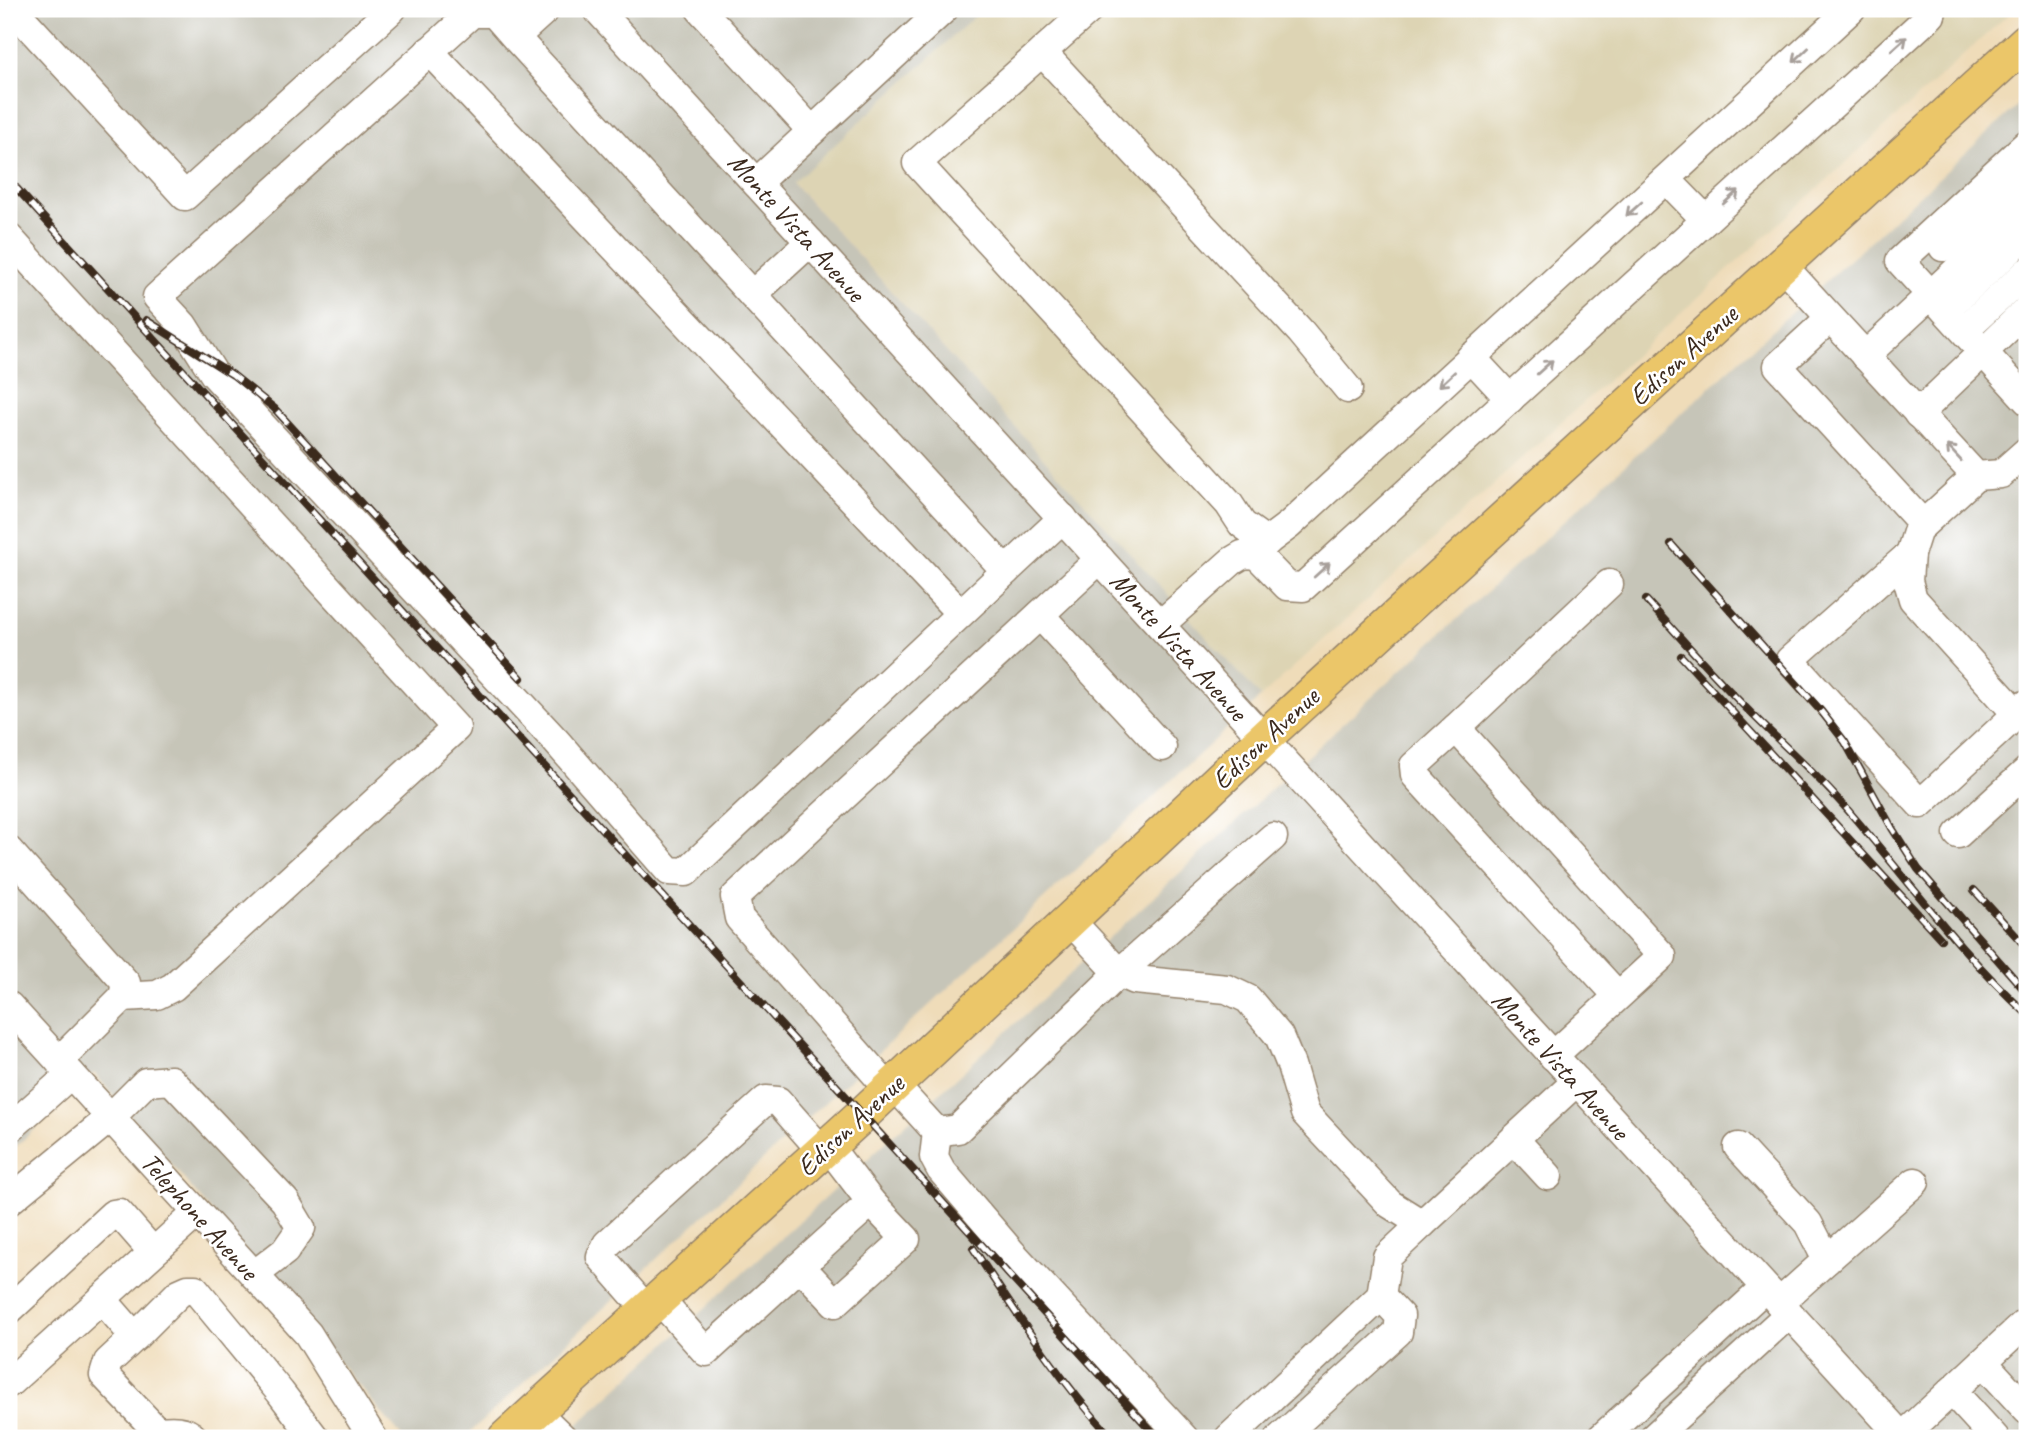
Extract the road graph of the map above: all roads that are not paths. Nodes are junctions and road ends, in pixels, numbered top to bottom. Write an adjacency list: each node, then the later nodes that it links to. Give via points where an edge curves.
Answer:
1 (13, 9): 2 (street, via 185,196)
2 (392, 9)
3 (546, 9): 10 (street)
4 (597, 9): 17 (street, Monte Vista Avenue)
5 (700, 9): 14 (street)
6 (944, 9): 14 (street)
7 (1090, 9): 13 (street)
8 (1851, 9): 16 (street, one-way to 16)
9 (1932, 9): 19 (street, one-way to 9, via 1931,15)
10 (515, 37): 12 (street, via 494,13 472,13); 26 (street)
11 (2027, 41): 23 (main road, Edison Avenue)
12 (429, 51): 45 (street); 45 (street, via 157,297 183,325 214,374 555,740 669,871 686,872)
13 (1042, 52): 32 (street, via 1301,332); 40 (street, via 917,163 1229,503)
14 (812, 131): 17 (street)
15 (2027, 144): 18 (street)
16 (1667, 180): 19 (street); 31 (street, one-way to 31)
17 (756, 183): 22 (street, Monte Vista Avenue)
18 (2020, 184): 25 (street); 25 (street, via 1900,261)
19 (1706, 220): 33 (street, one-way to 19)
20 (2027, 234): 25 (street)
21 (9, 238): 59 (street, via 456,728 173,987 157,995)
22 (810, 242): 26 (street); 38 (street, Monte Vista Avenue)
23 (1782, 265): 28 (street); 50 (main road, Edison Avenue)
24 (2027, 272): 29 (street)
25 (1929, 293): 29 (street); 30 (street)
26 (752, 295): 43 (street)
27 (2027, 310): 29 (street)
28 (1830, 318): 30 (street); 39 (street, via 1778,366)
29 (1973, 341): 34 (street); 35 (street)
30 (1865, 356): 35 (street)
31 (1471, 357): 33 (street); 40 (street, one-way to 40)
32 (1348, 389)
33 (1510, 399): 40 (street, one-way to 33, via 1258,556 1287,586 1303,587)
34 (2027, 400)
35 (1918, 414): 37 (street, one-way to 35)
36 (2027, 451): 37 (street, via 2001,474)
37 (1976, 476): 39 (street)
38 (1063, 518): 42 (street, Monte Vista Avenue); 43 (street)
39 (1923, 524): 41 (street)
40 (1259, 548): 47 (street, via 1232,561)
41 (1910, 554): 48 (street, via 1908,581 1913,599); 48 (street, via 1790,660 1920,804)
42 (1100, 559): 46 (street); 47 (street, Monte Vista Avenue)
43 (1006, 571): 45 (street)
44 (1609, 584): 49 (street)
45 (960, 613)
46 (1040, 615): 51 (street); 64 (street, via 735,897 739,918)
47 (1160, 625): 50 (street, Monte Vista Avenue)
48 (2022, 709)
49 (1456, 728): 58 (street, via 1414,766 1415,775); 58 (street, via 1662,956)
50 (1264, 738): 56 (main road, Edison Avenue); 61 (street, Monte Vista Avenue)
51 (1162, 747)
52 (2027, 771): 53 (street)
53 (1958, 834)
54 (1273, 837): 57 (street)
55 (9, 850): 59 (street, via 126,983)
56 (1070, 920): 57 (street); 64 (main road, Edison Avenue)
57 (1119, 973): 67 (street, via 958,1129); 76 (street, via 1135,980 1227,989 1248,999 1279,1036 1305,1114 1390,1204)
58 (1618, 996): 61 (street)
59 (123, 997): 62 (street)
60 (9, 1006): 62 (street, Telephone Avenue)
61 (1553, 1056): 63 (street, Monte Vista Avenue)
62 (65, 1068): 65 (street, Telephone Avenue); 66 (street)
63 (1577, 1081): 68 (street); 83 (street, Monte Vista Avenue)
64 (892, 1087): 67 (street); 70 (main road, Edison Avenue)
65 (110, 1118): 73 (street); 75 (street, Telephone Avenue); 80 (street, via 146,1082 171,1080 285,1201 301,1228 285,1251)
66 (9, 1129)
67 (937, 1132): 98 (street, via 934,1157 941,1170)
68 (1514, 1139): 71 (street); 76 (street)
69 (1738, 1147): 78 (street, via 1808,1223)
70 (825, 1149): 74 (street); 84 (main road, Edison Avenue); 84 (street, via 778,1101 766,1100 607,1244 600,1257)
71 (1548, 1176)
72 (1915, 1182): 78 (street)
73 (9, 1201)
74 (871, 1202): 79 (street); 79 (street, via 905,1239 835,1303)
75 (197, 1213): 77 (street); 80 (street, Telephone Avenue)
76 (1422, 1224): 81 (street, via 1387,1257)
77 (153, 1252): 82 (street); 85 (street, via 119,1213 113,1214)
78 (1827, 1260): 83 (street)
79 (800, 1266): 84 (street, via 706,1352)
80 (254, 1276): 95 (street, Telephone Avenue, via 308,1334)
81 (1381, 1296): 99 (street); 100 (street, via 1400,1316 1398,1332)
82 (102, 1299): 87 (street); 89 (street)
83 (1778, 1301): 101 (street); 102 (street); 103 (street, Monte Vista Avenue)
84 (653, 1304): 92 (main road, Edison Avenue)
85 (9, 1310)
86 (2027, 1321): 88 (street)
87 (135, 1337): 93 (street, via 108,1362 104,1375 157,1431 176,1430); 94 (street, via 179,1293 195,1289)
88 (1983, 1362): 90 (street); 91 (street)
89 (9, 1383)
90 (1952, 1391): 103 (street); 104 (street)
91 (2027, 1410)
92 (535, 1411): 96 (main road, Edison Avenue); 97 (street)
93 (194, 1438)
94 (315, 1438)
95 (373, 1438)
96 (506, 1438)
97 (563, 1438)
98 (1184, 1438)
99 (1228, 1438)
100 (1280, 1438)
101 (1601, 1438)
102 (1653, 1438)
103 (1902, 1438)
104 (1996, 1438)

